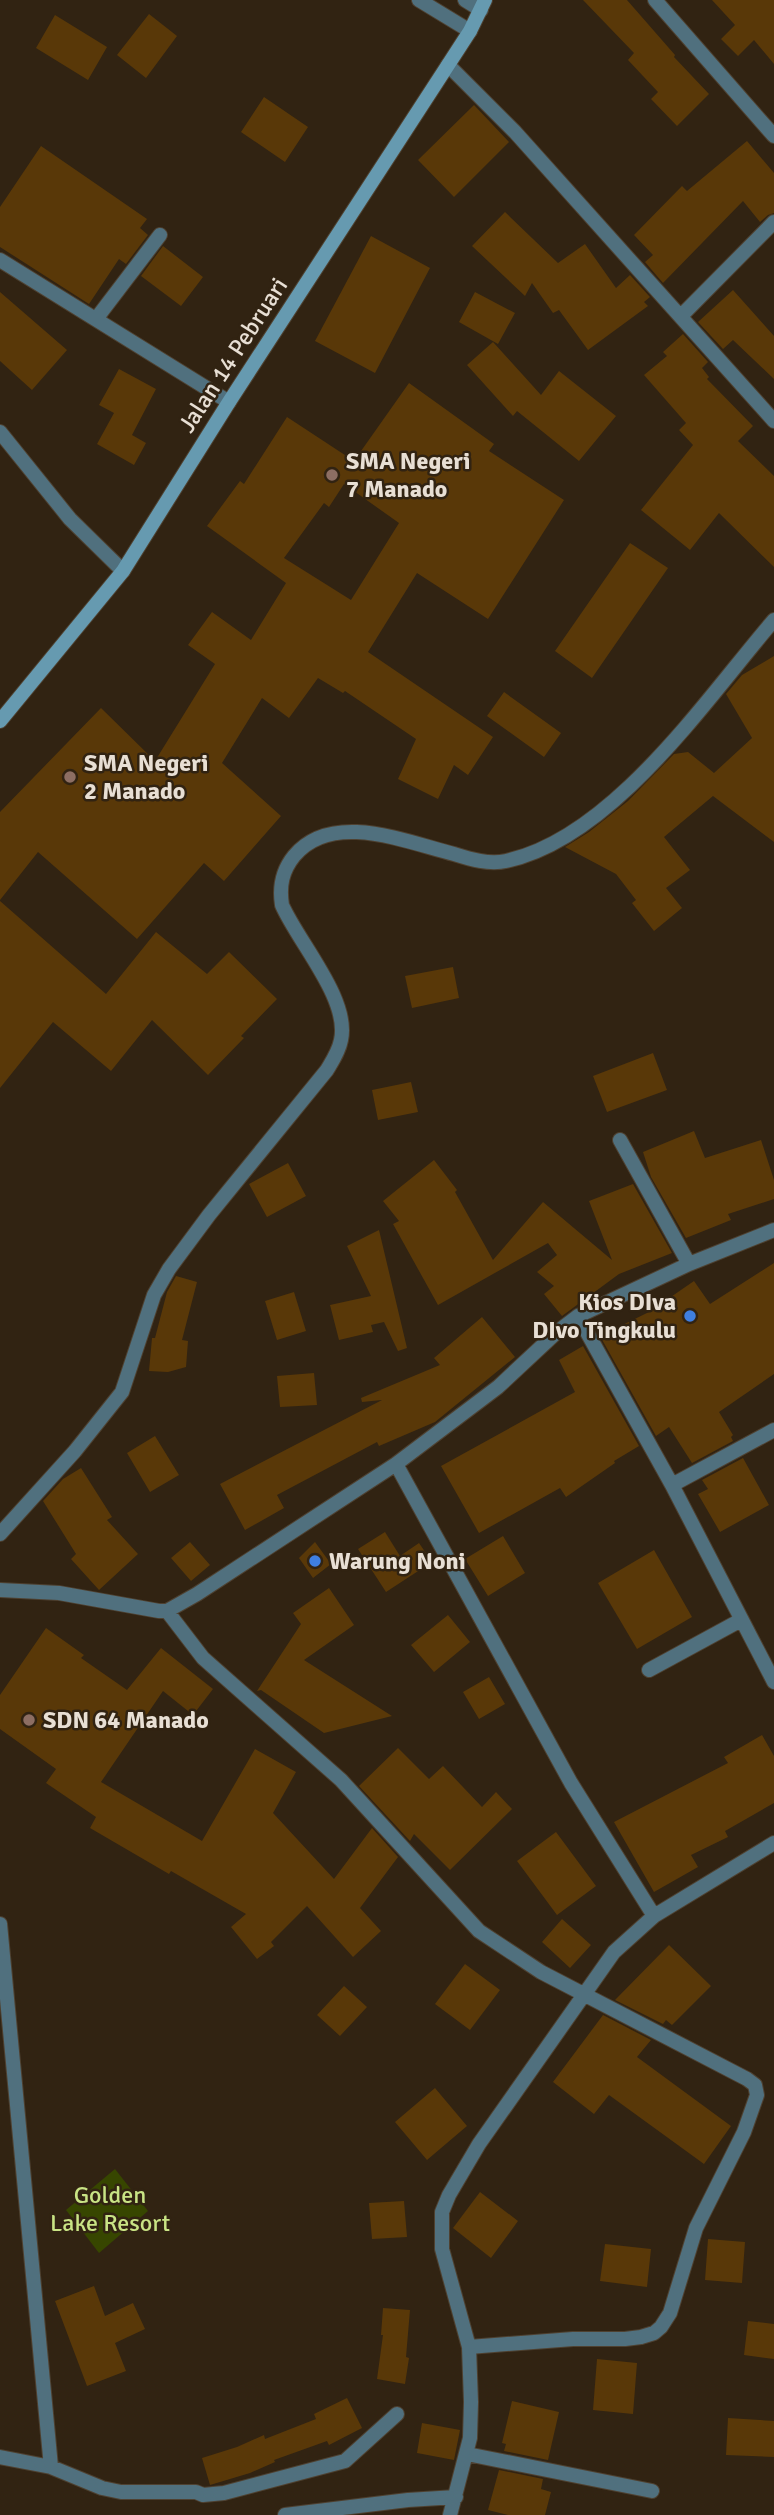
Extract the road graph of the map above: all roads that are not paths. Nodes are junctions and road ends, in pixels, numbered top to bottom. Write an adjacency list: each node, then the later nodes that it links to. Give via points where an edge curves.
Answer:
1 (419, 0): 5 (street)
2 (465, 0): 4 (street)
3 (655, 0): 7 (street)
4 (483, 5): 5 (main road, Jalan 14 Pebruari)
5 (470, 31): 6 (main road, Jalan 14 Pebruari)
6 (448, 65): 11 (street, via 515,132); 13 (main road, Jalan 14 Pebruari)
7 (774, 136)
8 (774, 222): 11 (street)
9 (160, 235): 12 (street)
10 (0, 260): 12 (street)
11 (681, 316): 14 (street)
12 (96, 319): 13 (street)
13 (229, 402): 16 (main road, Jalan 14 Pebruari)
14 (774, 421)
15 (0, 432): 16 (street, via 70,519)
16 (123, 571): 18 (main road, Jalan 14 Pebruari)
17 (774, 620): 26 (street, via 629,786 589,820 544,848 503,862 479,861 370,833 345,831 317,838 296,853 282,879 282,905 333,997 342,1031 338,1051 169,1269 154,1294 122,1392)
18 (0, 721)
19 (620, 1140): 21 (street)
20 (774, 1230): 21 (street)
21 (688, 1264): 22 (street)
22 (578, 1316): 24 (street, via 498,1387); 25 (street)
23 (774, 1430): 25 (street)
24 (396, 1464): 28 (street); 33 (street, via 571,1783)
25 (672, 1485): 29 (street)
26 (0, 1534)
27 (0, 1590): 28 (street, via 59,1593)
28 (167, 1611): 35 (street, via 203,1658 320,1759 479,1931)
29 (744, 1627): 30 (street); 31 (street)
30 (649, 1670)
31 (774, 1682)
32 (774, 1843): 33 (street)
33 (653, 1916): 35 (street, via 614,1952)
34 (0, 1924): 40 (street)
35 (584, 1995): 36 (street, via 479,2144 442,2212 442,2249); 36 (street, via 747,2079 755,2085 757,2095 744,2132 696,2228 670,2313 661,2328 625,2339)
36 (469, 2347): 38 (street)
37 (397, 2414): 40 (street, via 345,2461 224,2493 121,2492)
38 (467, 2454): 41 (street); 42 (street)
39 (0, 2457): 40 (street)
40 (51, 2467)
41 (652, 2491)
42 (456, 2497): 43 (street); 44 (street)
43 (285, 2515)
44 (450, 2515)

